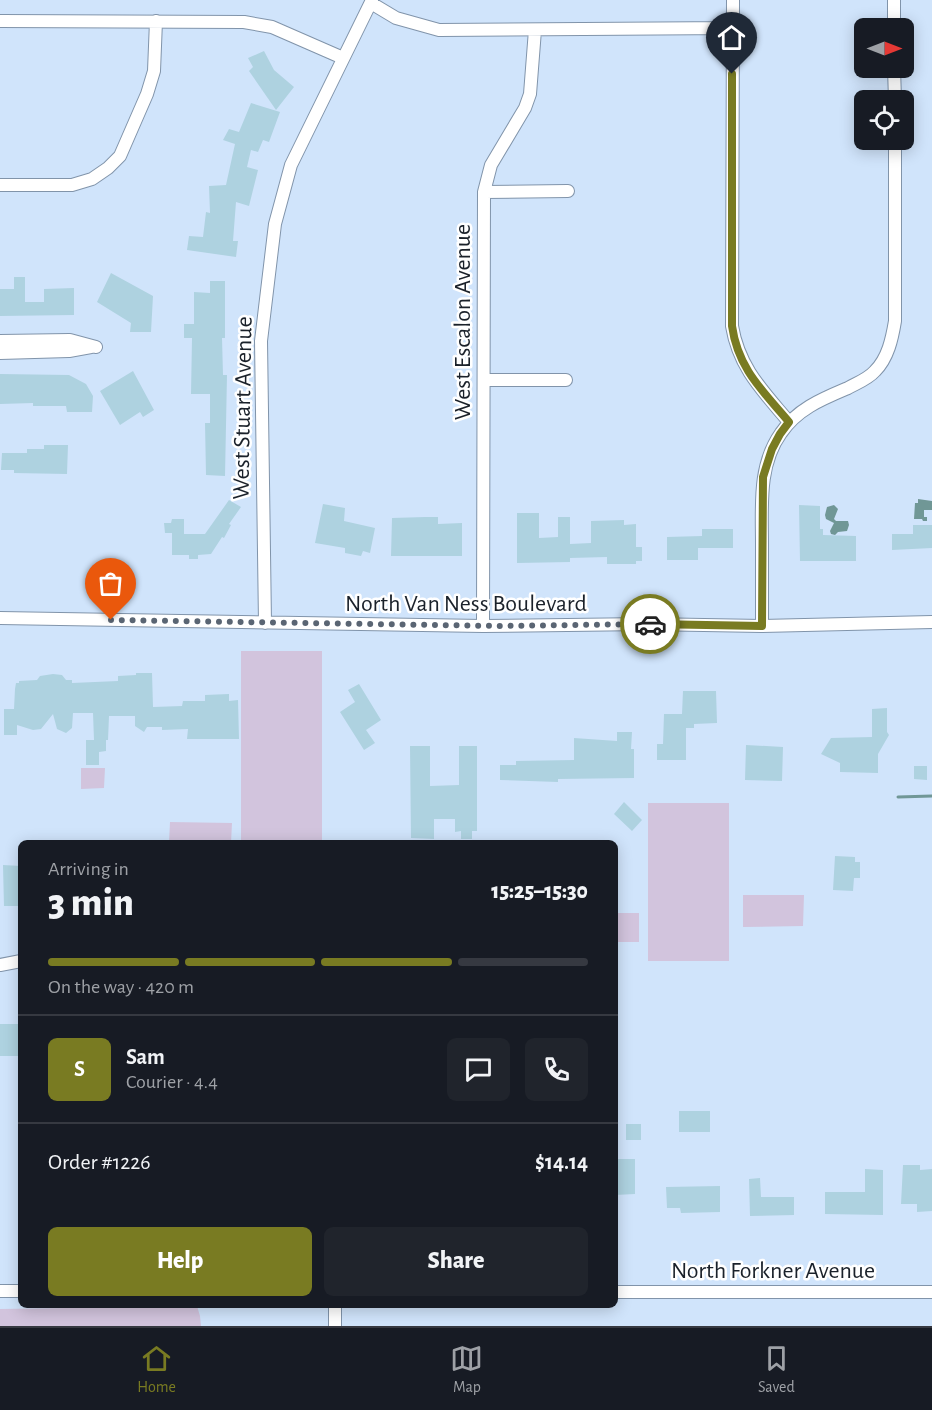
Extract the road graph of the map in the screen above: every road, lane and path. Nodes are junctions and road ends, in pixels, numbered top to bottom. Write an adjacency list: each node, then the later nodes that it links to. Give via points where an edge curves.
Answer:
1 (733, 0): 7 (street)
2 (894, 0): 4 (street)
3 (372, 2): 8 (street, via 396,18 439,30); 9 (street, West Stuart Avenue)
4 (894, 18)
5 (0, 21): 6 (street)
6 (156, 21): 9 (street, via 244,22 272,27); 11 (street, via 154,71 120,156 92,179 72,184)
7 (732, 28): 8 (street); 18 (street, via 732,326 743,364)
8 (535, 30): 13 (street, West Escalon Avenue, via 531,94 491,165)
9 (343, 58): 21 (street, West Stuart Avenue, via 291,165 275,224 261,341)
10 (895, 150): 18 (street, via 895,321 889,348 866,379 808,406)
11 (0, 185)
12 (568, 191): 13 (street)
13 (484, 192): 16 (street, West Escalon Avenue)
14 (0, 341): 15 (street, via 40,346)
15 (0, 353)
16 (484, 380): 17 (street); 22 (street, West Escalon Avenue)
17 (566, 380)
18 (789, 422): 23 (street, via 772,449 763,477)
19 (0, 618): 21 (street, North Van Ness Boulevard)
20 (932, 622): 23 (street, North Van Ness Boulevard)
21 (265, 623): 22 (street, North Van Ness Boulevard)
22 (483, 626): 23 (street, North Van Ness Boulevard)
23 (762, 626)
24 (18, 961): 25 (street)
25 (0, 964)
26 (0, 1291): 27 (street)
27 (18, 1291)
28 (618, 1292): 29 (street, North Forkner Avenue)
29 (932, 1292)
30 (335, 1308): 31 (street)
31 (335, 1326)

